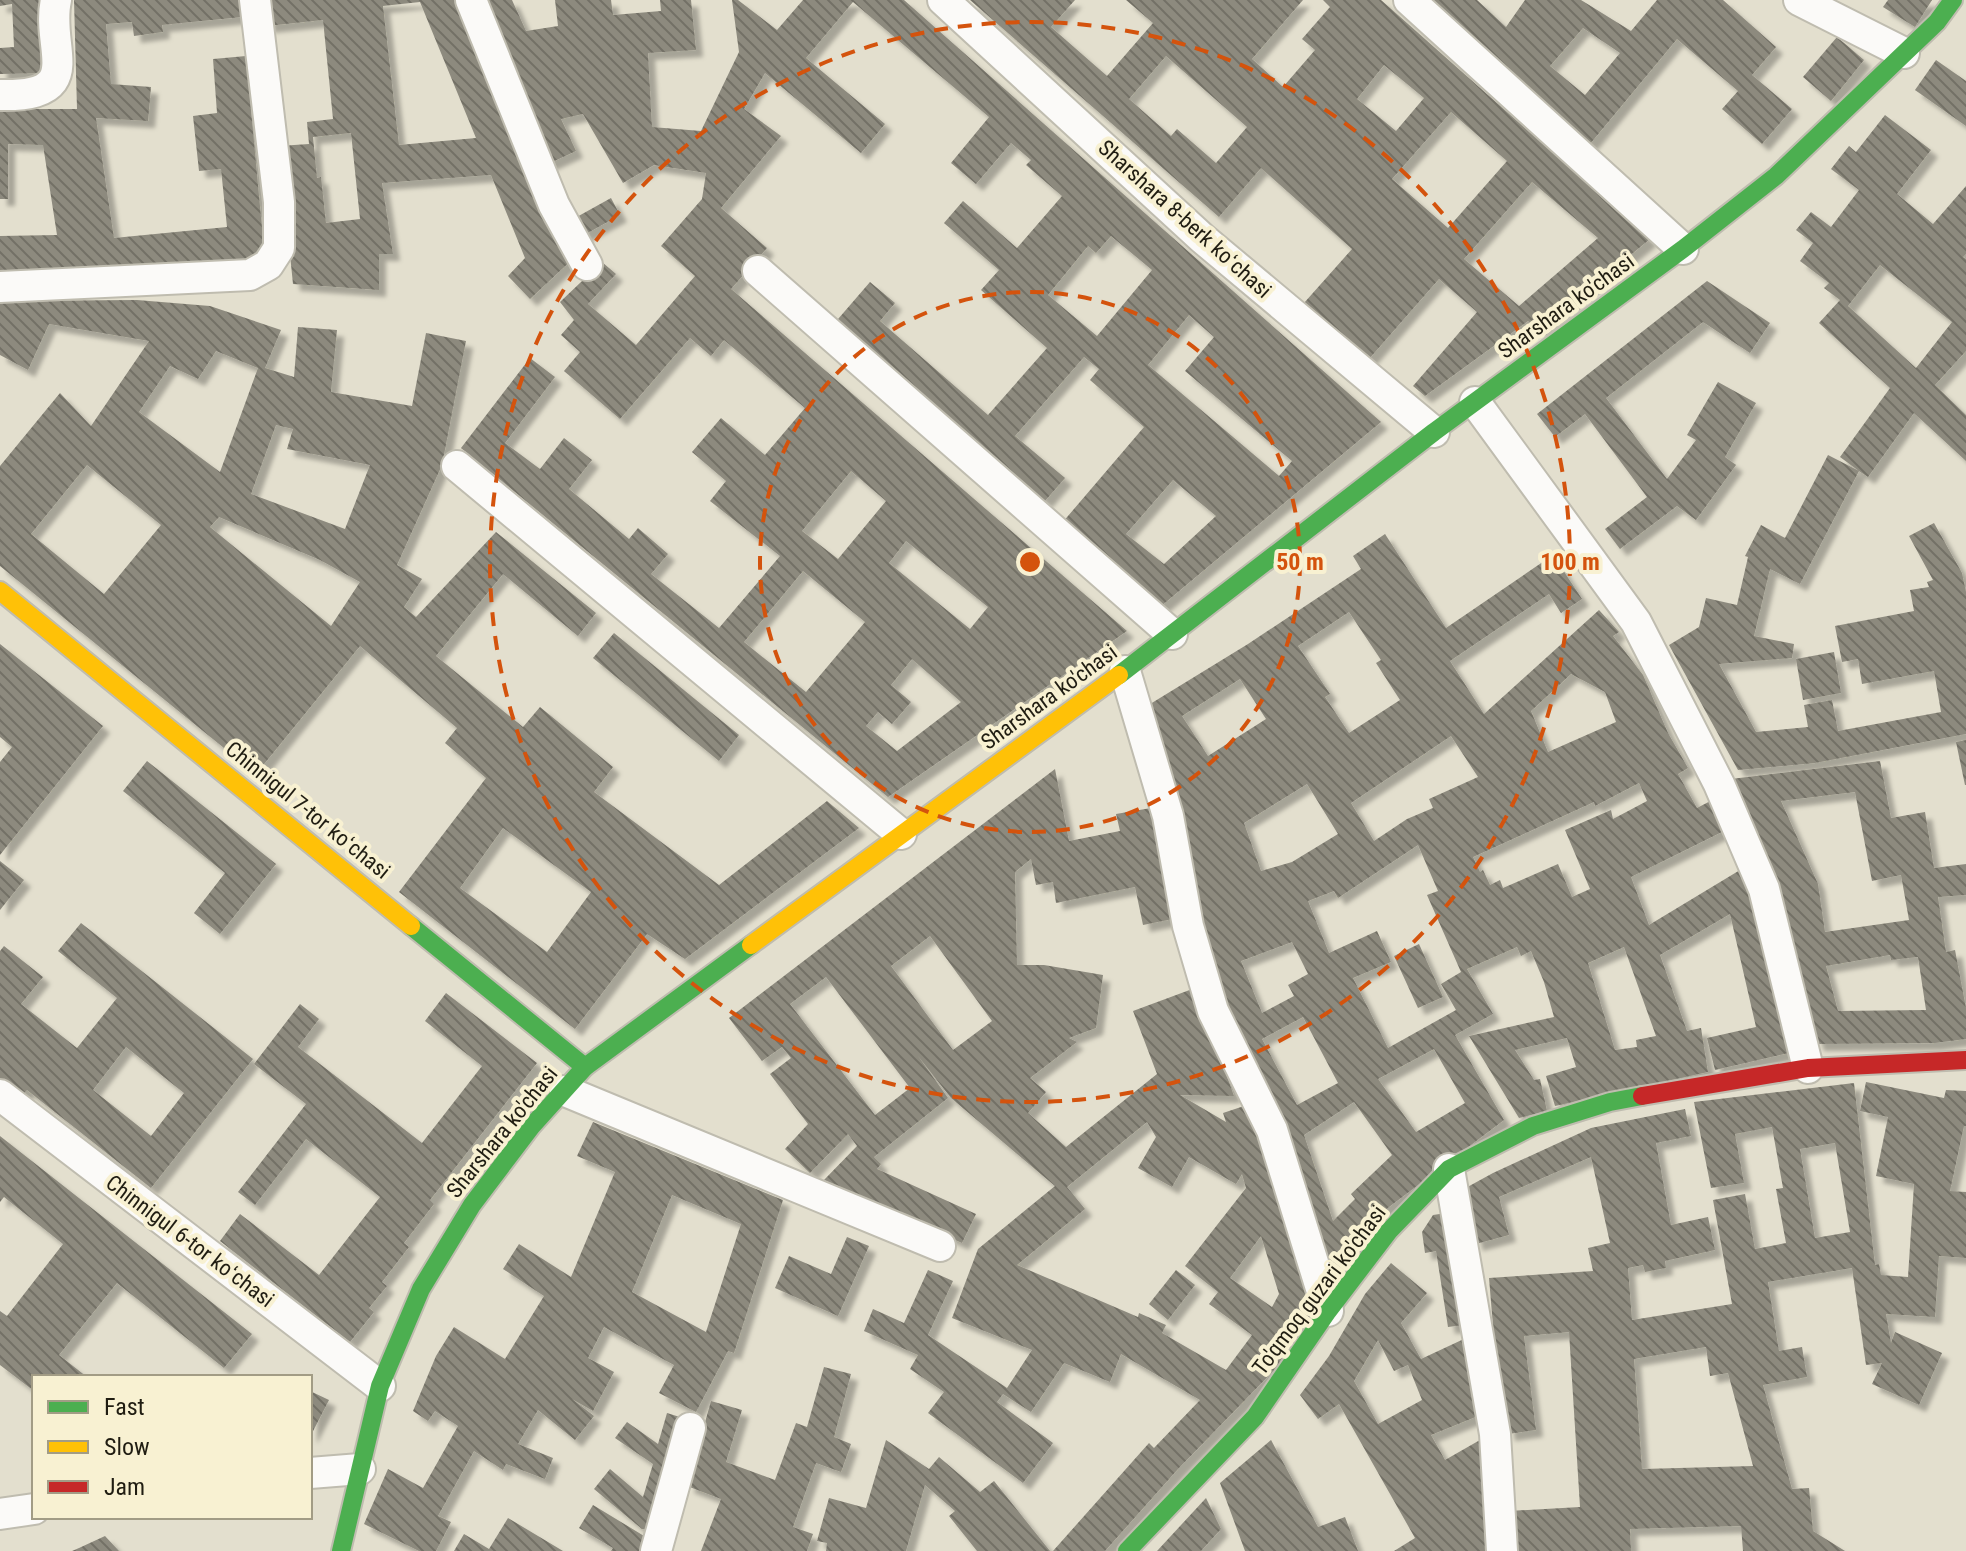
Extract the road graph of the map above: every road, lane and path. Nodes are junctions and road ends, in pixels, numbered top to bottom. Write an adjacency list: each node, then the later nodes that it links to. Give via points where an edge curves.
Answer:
1 (56, 0): 9 (street, via 55,75 27,96)
2 (255, 0): 13 (street, via 279,202 279,248 273,260 250,275)
3 (471, 0): 11 (street, via 554,205)
4 (943, 0): 15 (street, Sharshara 8-berk koʻchasi, via 1202,238)
5 (1409, 0): 10 (street)
6 (1799, 0): 8 (street)
7 (1953, 0): 8 (street, Sharshara ko'chasi)
8 (1904, 53): 10 (street, Sharshara ko'chasi, via 1776,176)
9 (0, 95)
10 (1683, 249): 14 (street, Sharshara ko'chasi)
11 (587, 265)
12 (758, 271): 18 (street)
13 (0, 287)
14 (1475, 402): 15 (street, Sharshara ko'chasi); 23 (street, via 1636,622 1719,784 1764,889)
15 (1434, 432): 18 (street, Sharshara ko'chasi)
16 (457, 466): 20 (street)
17 (0, 591): 22 (street, Chinnigul 7-tor koʻchasi)
18 (1172, 634): 19 (street, Sharshara ko'chasi)
19 (1125, 671): 20 (street, Sharshara ko'chasi); 28 (street, via 1168,816 1188,926 1213,1011 1272,1130)
20 (901, 834): 22 (street, Sharshara ko'chasi)
21 (1966, 1060): 23 (street, To'qmoq guzari ko'chasi)
22 (585, 1067): 24 (street, Sharshara ko'chasi)
23 (1808, 1068): 26 (street, To'qmoq guzari ko'chasi, via 1610,1102 1533,1126)
24 (565, 1091): 27 (street); 29 (street, Sharshara ko'chasi, via 472,1205 421,1289)
25 (0, 1095): 29 (street, Chinnigul 6-tor koʻchasi)
26 (1449, 1169): 28 (street, To'qmoq guzari ko'chasi, via 1389,1231); 38 (street, via 1495,1434)
27 (940, 1246)
28 (1328, 1311): 37 (street, To'qmoq guzari ko'chasi, via 1255,1417)
29 (380, 1386): 31 (street, Sharshara ko'chasi)
30 (690, 1428): 36 (street)
31 (360, 1469): 32 (street); 35 (street, Sharshara ko'chasi)
32 (312, 1473)
33 (32, 1509): 34 (street)
34 (0, 1514)
35 (341, 1551)
36 (656, 1551)
37 (1127, 1551)
38 (1502, 1551)

